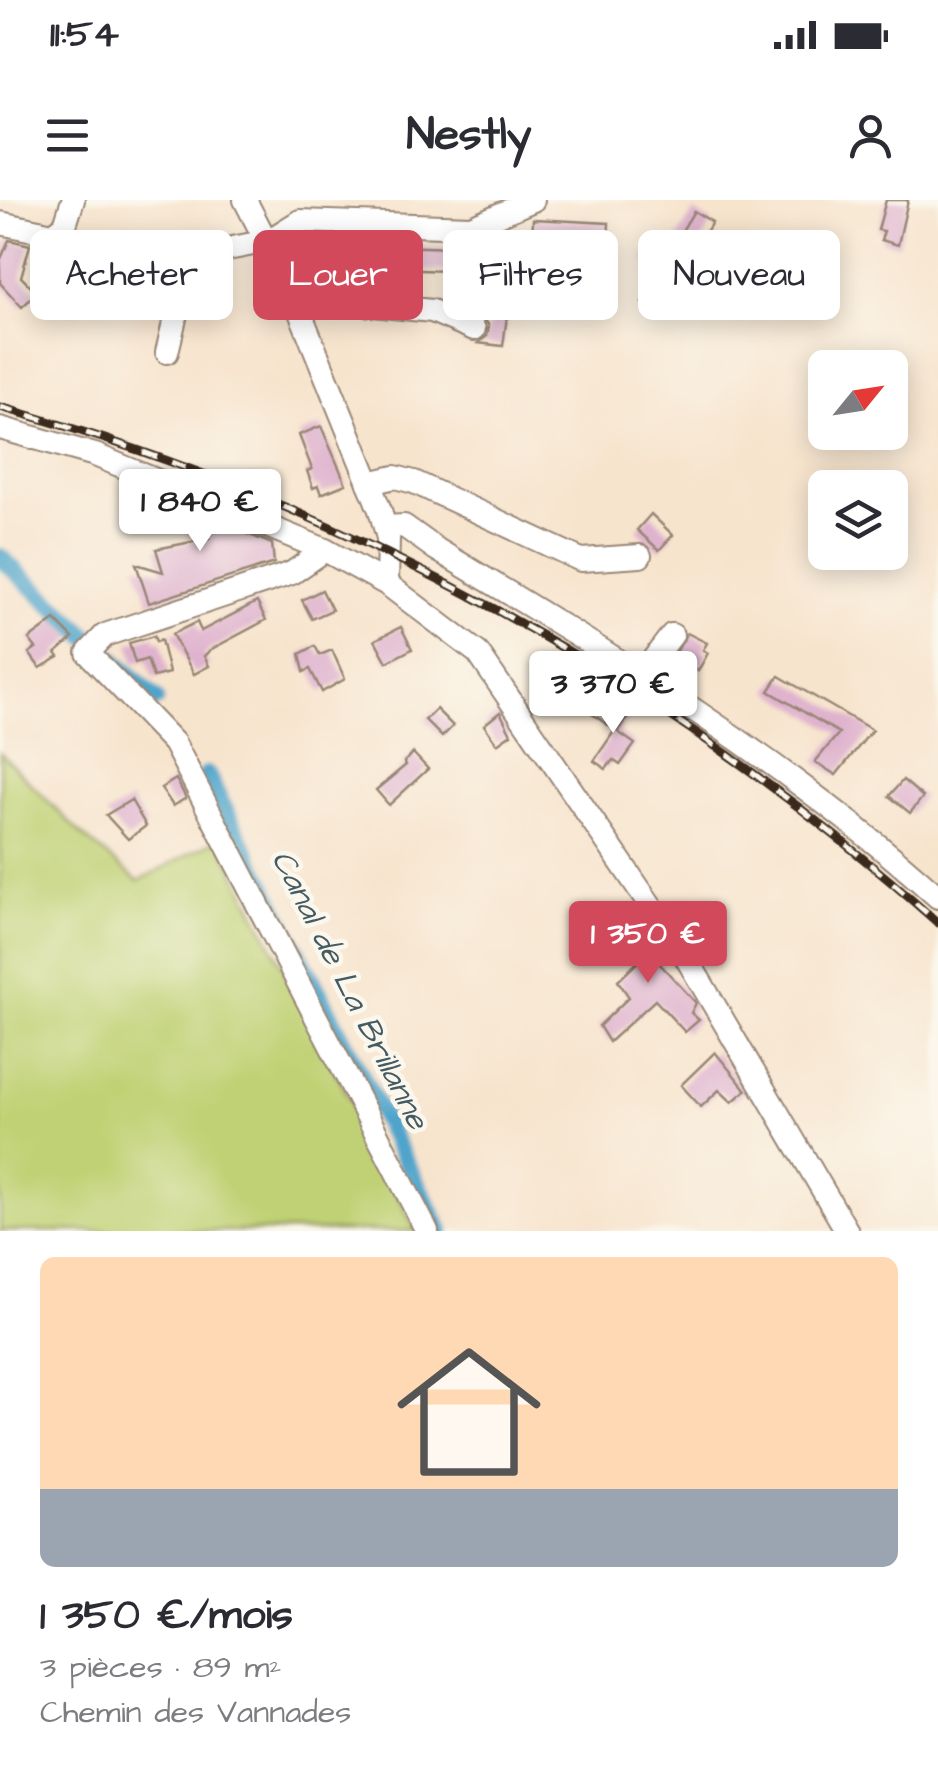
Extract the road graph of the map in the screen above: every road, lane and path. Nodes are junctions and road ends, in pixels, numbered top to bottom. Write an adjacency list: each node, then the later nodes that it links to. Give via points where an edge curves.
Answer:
1 (74, 200): 5 (street, via 66,225 48,235)
2 (245, 200): 6 (street)
3 (533, 200): 4 (street, via 471,227)
4 (313, 209): 7 (street)
5 (0, 223)
6 (262, 230)
7 (284, 230)
8 (253, 244): 12 (street, via 190,262)
9 (423, 310): 11 (street)
10 (303, 320): 14 (street)
11 (474, 329)
12 (167, 352)
13 (0, 428): 16 (street, via 158,479)
14 (368, 483): 15 (street); 17 (street, via 395,477 414,482 581,560)
15 (386, 527): 18 (street); 20 (street, via 404,526)
16 (324, 550): 18 (street); 22 (street, via 292,573 96,643 92,661 174,743)
17 (640, 556)
18 (387, 584): 23 (street, via 456,633 496,675 686,959)
19 (672, 635): 20 (street)
20 (643, 674): 21 (street, via 799,781)
21 (938, 897)
22 (427, 1231)
23 (847, 1231)

